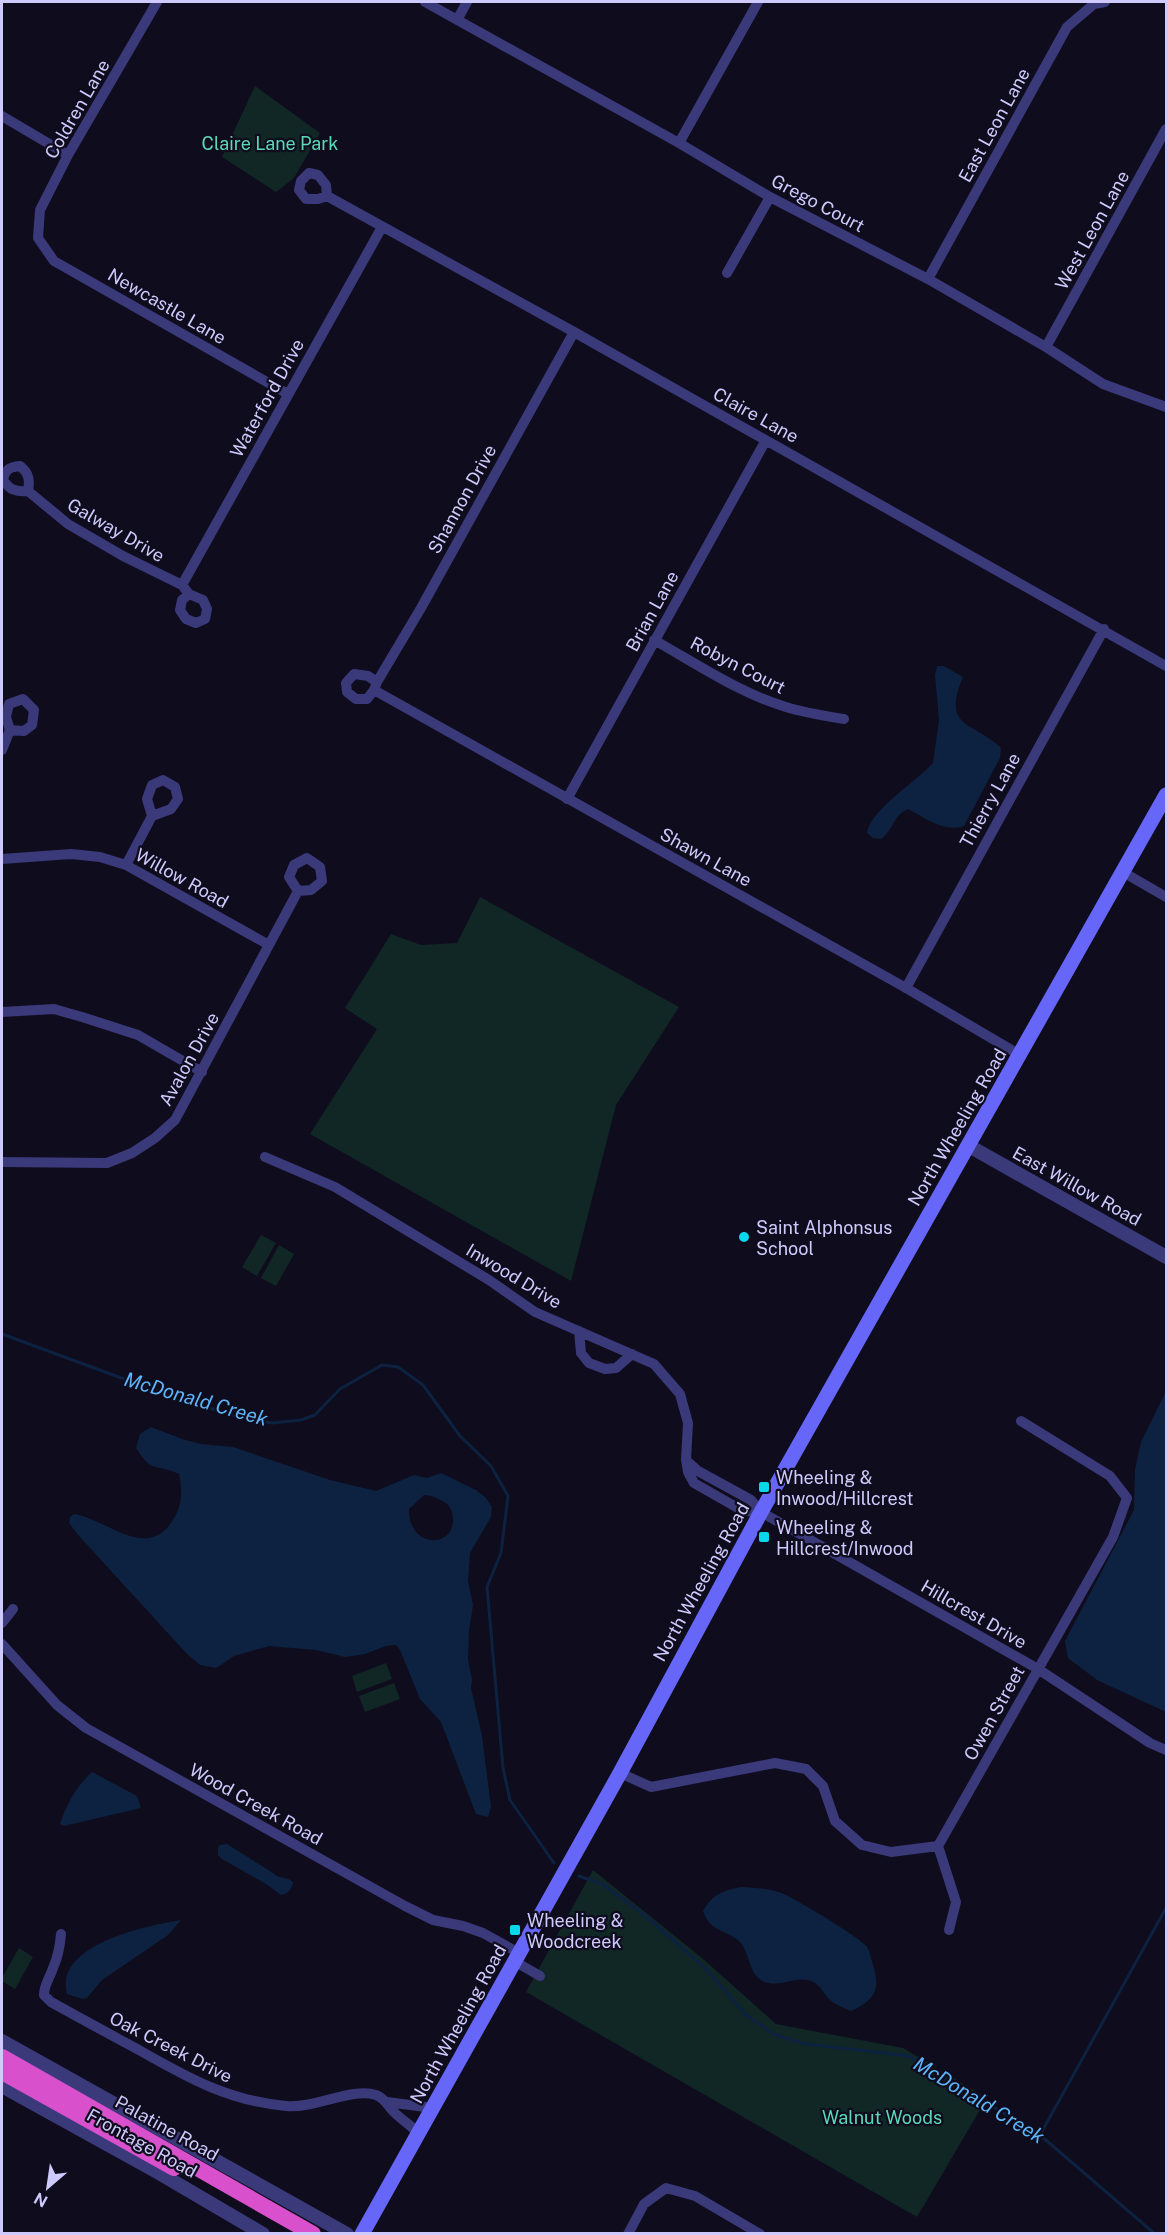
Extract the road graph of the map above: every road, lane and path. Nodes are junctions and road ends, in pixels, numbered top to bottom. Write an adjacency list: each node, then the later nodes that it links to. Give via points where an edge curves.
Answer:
1 (157, 2): 10 (street, Coldren Lane)
2 (425, 2): 6 (street, Grego Court)
3 (467, 2): 6 (street)
4 (758, 2): 9 (street)
5 (1105, 2): 16 (street, East Leon Lane, via 1094,4 1067,27)
6 (457, 20): 9 (street, Grego Court)
7 (2, 116): 10 (street)
8 (1167, 129): 18 (street, West Leon Lane)
9 (679, 143): 12 (street, Grego Court)
10 (68, 155): 14 (street, Coldren Lane, via 40,210)
11 (327, 196): 13 (street, Claire Lane)
12 (770, 196): 15 (street); 16 (street, Grego Court)
13 (382, 227): 17 (street, Claire Lane); 19 (street, Waterford Drive)
14 (38, 238): 19 (street, Newcastle Lane, via 54,261)
15 (727, 273)
16 (928, 279): 18 (street, Grego Court)
17 (574, 332): 21 (street, Claire Lane); 27 (street, Shannon Drive)
18 (1046, 347): 20 (street, Grego Court, via 1103,384)
19 (288, 394): 23 (street, Waterford Drive)
20 (1167, 407)
21 (766, 440): 24 (street, Claire Lane); 25 (street, Brian Lane)
22 (28, 491): 23 (street, Galway Drive, via 68,524)
23 (185, 590)
24 (1104, 629): 26 (street, Claire Lane); 40 (street, Thierry Lane)
25 (654, 640): 28 (street, Robyn Court, via 752,694 793,709); 32 (street, Brian Lane)
26 (1167, 666)
27 (376, 686): 32 (street, Shawn Lane)
28 (844, 719)
29 (10, 730): 30 (street)
30 (2, 750)
31 (1167, 795): 36 (main road, North Wheeling Road)
32 (567, 799): 40 (street, Shawn Lane)
33 (152, 816): 35 (street)
34 (2, 859): 35 (street, Willow Road, via 71,854)
35 (126, 865): 39 (street, Willow Road)
36 (1124, 872): 38 (street); 42 (main road, North Wheeling Road)
37 (298, 891): 39 (street, Avalon Drive)
38 (1167, 897)
39 (269, 945): 43 (street, Avalon Drive)
40 (906, 987): 42 (street, Shawn Lane)
41 (2, 1012): 43 (street, via 54,1009 82,1017 138,1035)
42 (1020, 1055): 44 (main road, North Wheeling Road)
43 (202, 1072): 46 (street, Avalon Drive, via 176,1120 132,1153 107,1163)
44 (969, 1146): 47 (street, East Willow Road); 51 (main road, North Wheeling Road)
45 (265, 1157): 48 (street, Inwood Drive, via 335,1187 535,1312)
46 (2, 1162)
47 (1167, 1257)
48 (579, 1331): 49 (street, Inwood Drive); 49 (street, via 581,1353 589,1363 616,1368)
49 (632, 1354): 51 (street, Inwood Drive, via 654,1364 680,1394 688,1423 686,1460 694,1483 743,1511)
50 (1021, 1421): 55 (street, Owen Street, via 1110,1476 1127,1498 1113,1537)
51 (761, 1512): 55 (street, Hillcrest Drive); 57 (main road, North Wheeling Road)
52 (13, 1609): 53 (street)
53 (2, 1623)
54 (2, 1644): 61 (street, Wood Creek Road, via 57,1705 86,1728 405,1906 433,1920 483,1933)
55 (1038, 1669): 56 (street, Hillcrest Drive, via 1149,1743); 58 (street, Owen Street)
56 (1167, 1750)
57 (621, 1773): 58 (street, via 651,1787 775,1763 806,1769 823,1786 836,1821 862,1845 891,1852); 61 (main road, North Wheeling Road)
58 (938, 1846): 59 (street, via 956,1902)
59 (949, 1930)
60 (61, 1934): 67 (street, Oak Creek Drive, via 44,1995 193,2081 229,2096 290,2107 356,2093 376,2095)
61 (516, 1957): 62 (street, Wood Creek Road); 68 (main road, North Wheeling Road)
62 (540, 1976)
63 (2, 2042): 74 (street, Frontage Road)
64 (2, 2057): 73 (highway, Palatine Road)
65 (2, 2072): 70 (highway); 72 (highway, Palatine Road)
66 (2, 2086): 70 (street, Frontage Road)
67 (387, 2102): 68 (street, Oak Creek Drive); 69 (street, Oak Creek Drive)
68 (433, 2108): 69 (main road, North Wheeling Road)
69 (419, 2134): 75 (main road, North Wheeling Road)
70 (92, 2136): 71 (street, Frontage Road)
71 (263, 2234)
72 (291, 2234)
73 (313, 2234)
74 (347, 2234)
75 (362, 2234)
76 (628, 2234): 77 (street, via 644,2204 666,2188 695,2196)
77 (760, 2234)

